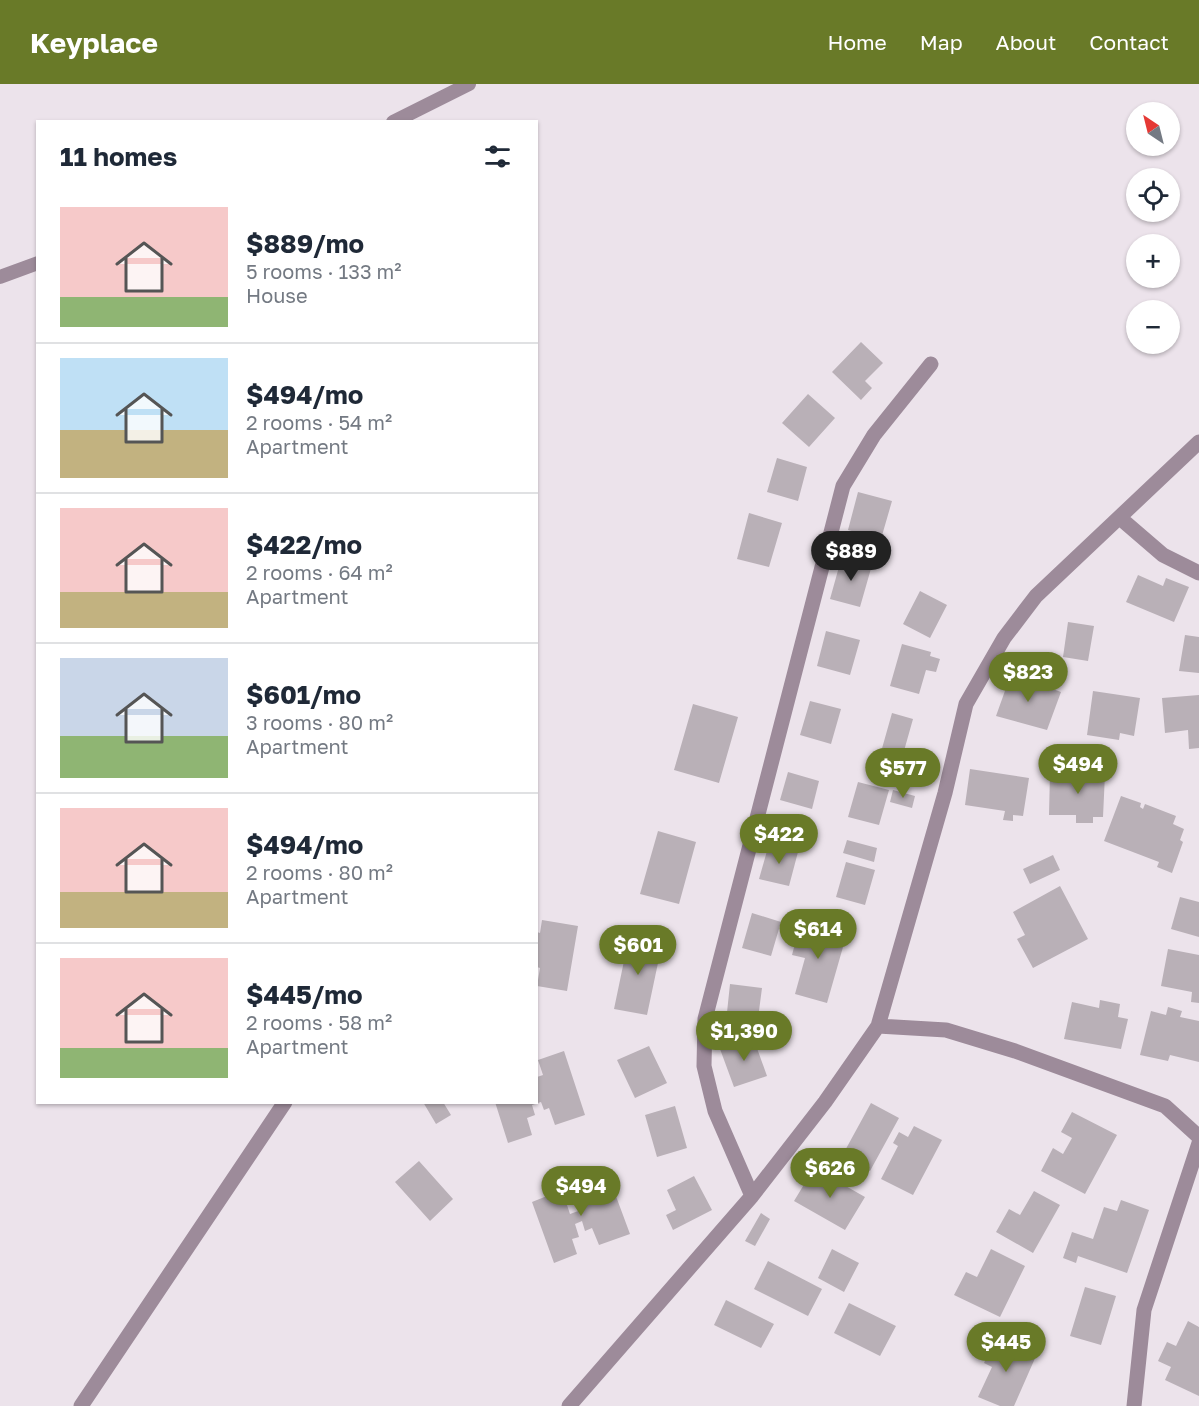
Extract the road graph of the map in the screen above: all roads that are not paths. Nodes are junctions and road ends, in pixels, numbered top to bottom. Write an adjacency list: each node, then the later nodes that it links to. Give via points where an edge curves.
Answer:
1 (469, 84): 2 (lane)
2 (397, 120)
3 (36, 264): 4 (lane)
4 (0, 277)
5 (931, 364): 13 (street, via 873,435 843,486 705,1019 704,1066 715,1111)
6 (1199, 442): 7 (street)
7 (1120, 518): 8 (street, via 1163,555); 9 (street, via 1036,596 1004,638 966,704 945,793)
8 (1199, 573)
9 (878, 1026): 11 (street, via 946,1030 1015,1051 1165,1106); 13 (street)
10 (284, 1104): 14 (street)
11 (1199, 1137)
12 (1199, 1143): 16 (street, via 1144,1310)
13 (752, 1196): 15 (street)
14 (81, 1406)
15 (569, 1406)
16 (1134, 1406)

